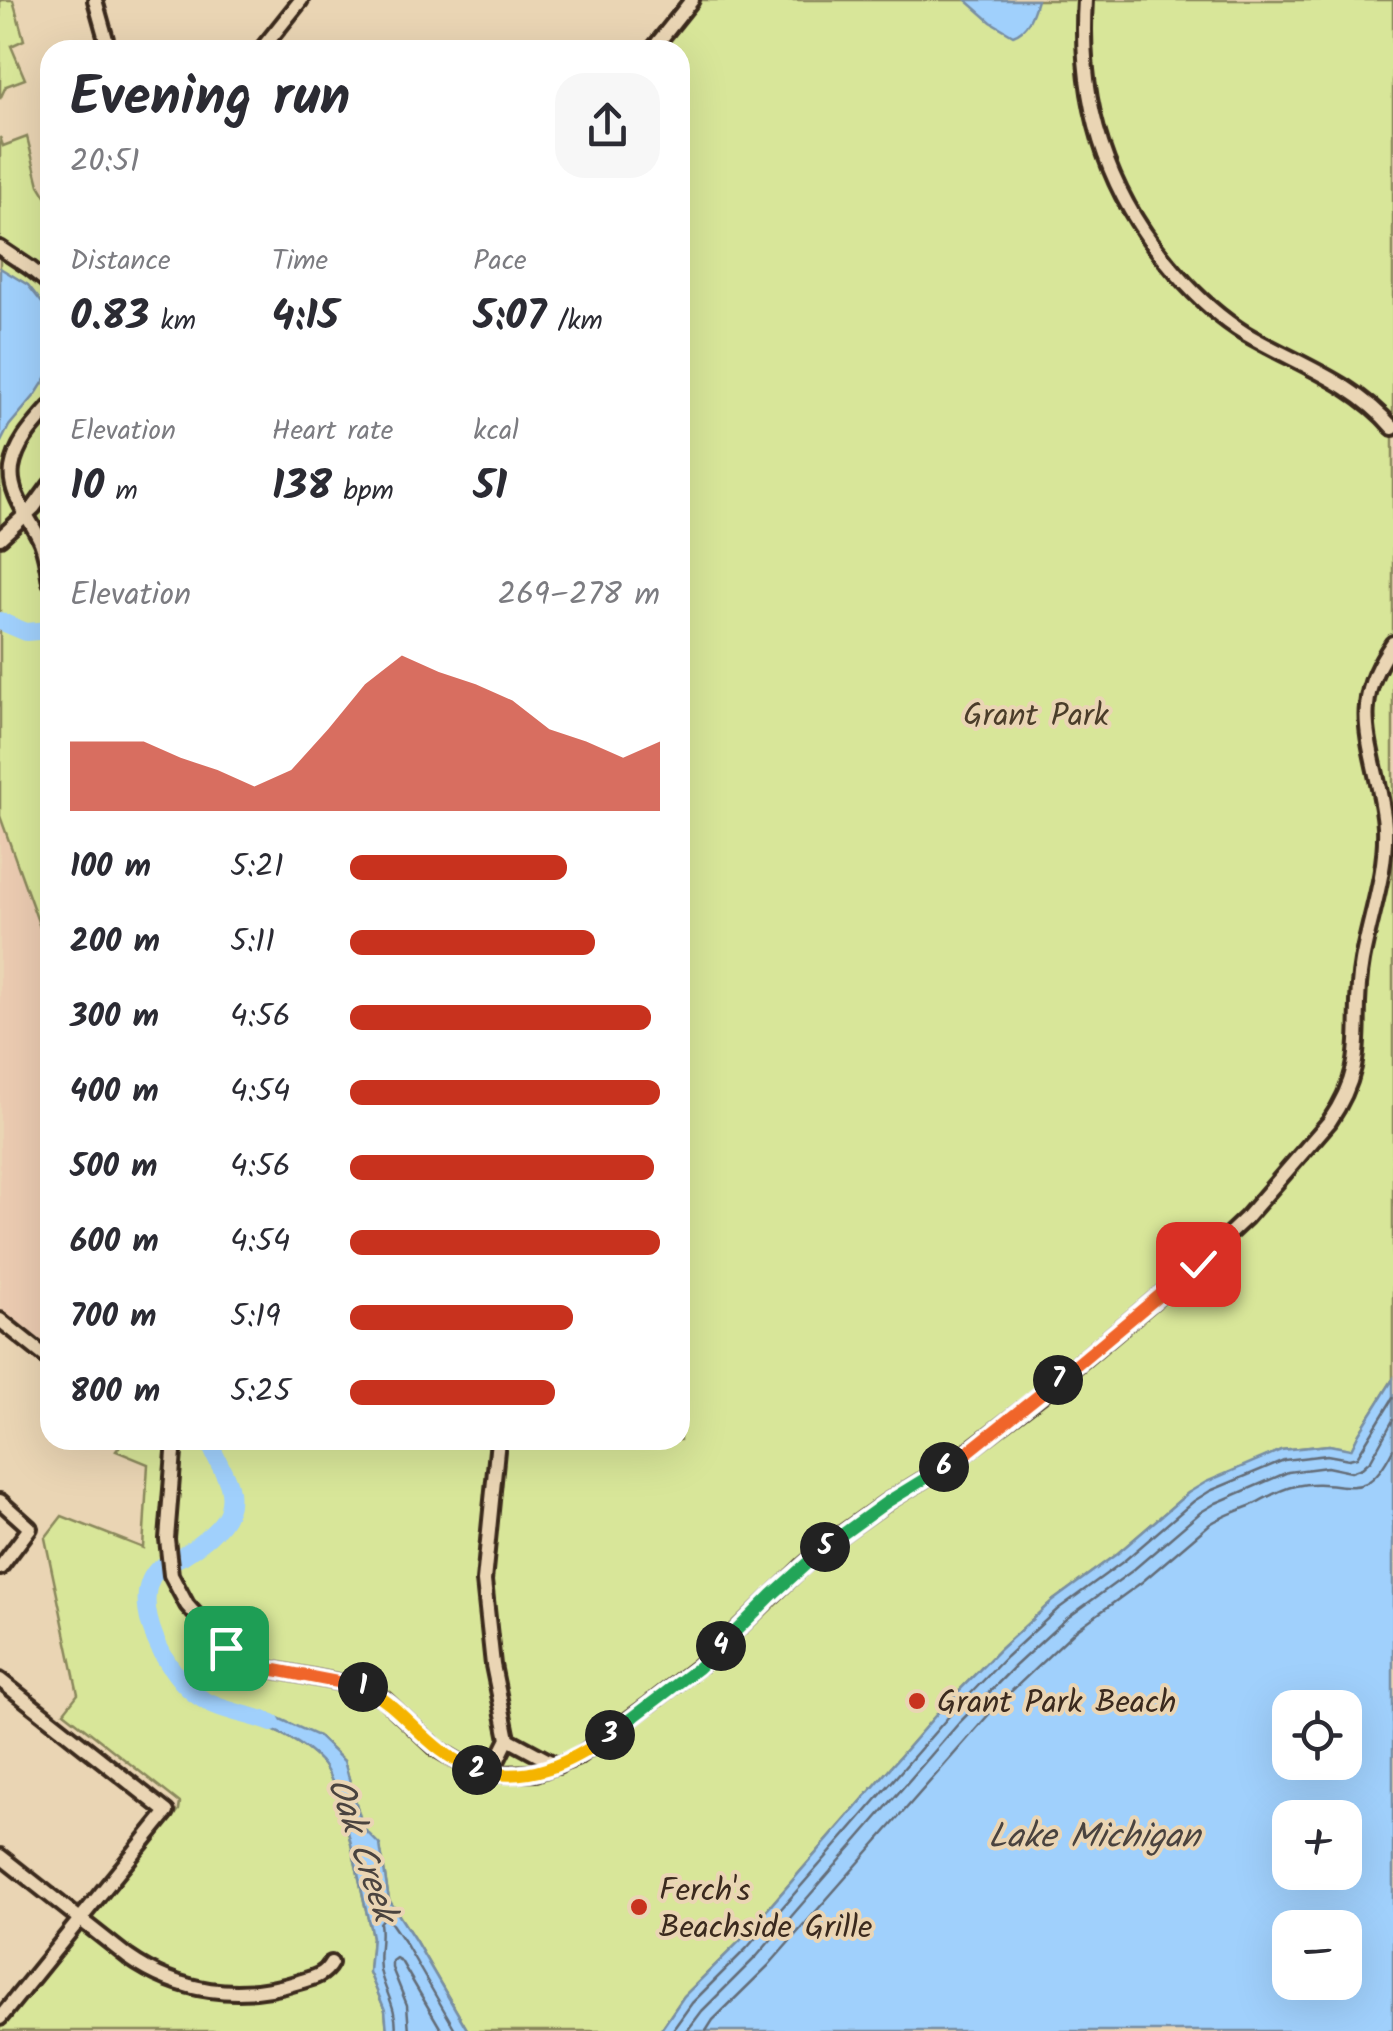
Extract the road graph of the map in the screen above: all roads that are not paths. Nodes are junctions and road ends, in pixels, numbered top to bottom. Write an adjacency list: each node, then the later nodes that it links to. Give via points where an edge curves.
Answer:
1 (94, 0): 5 (street)
2 (302, 0): 6 (street)
3 (692, 0): 7 (street)
4 (1084, 0): 11 (street, via 1093,119 1138,226 1215,312 1359,395)
5 (105, 40)
6 (269, 40)
7 (660, 40)
8 (0, 248): 9 (street)
9 (40, 276)
10 (40, 419): 13 (street, via 12,467)
11 (1393, 428)
12 (40, 496): 13 (street)
13 (26, 514): 14 (street); 15 (street)
14 (0, 538)
15 (40, 542)
16 (1393, 643): 25 (street, via 1374,674 1366,710 1384,811 1384,864 1362,961 1355,1071 1329,1122 1246,1218 1183,1276 963,1456 835,1539 698,1668)
17 (0, 1320): 18 (street)
18 (40, 1352)
19 (174, 1450): 26 (street, via 168,1510 172,1575 212,1636 270,1669 364,1687 437,1749)
20 (497, 1450): 24 (street, via 484,1581)
21 (0, 1501): 22 (street, via 30,1528)
22 (0, 1568)
23 (0, 1680): 28 (street, via 168,1812)
24 (508, 1739): 25 (street); 26 (street)
25 (558, 1766): 26 (street)
26 (488, 1773)
27 (0, 1856): 28 (street)
28 (82, 1919): 29 (street, via 144,1968 201,1990 272,1989 320,1975); 30 (street)
29 (331, 1963)
30 (0, 2018)

